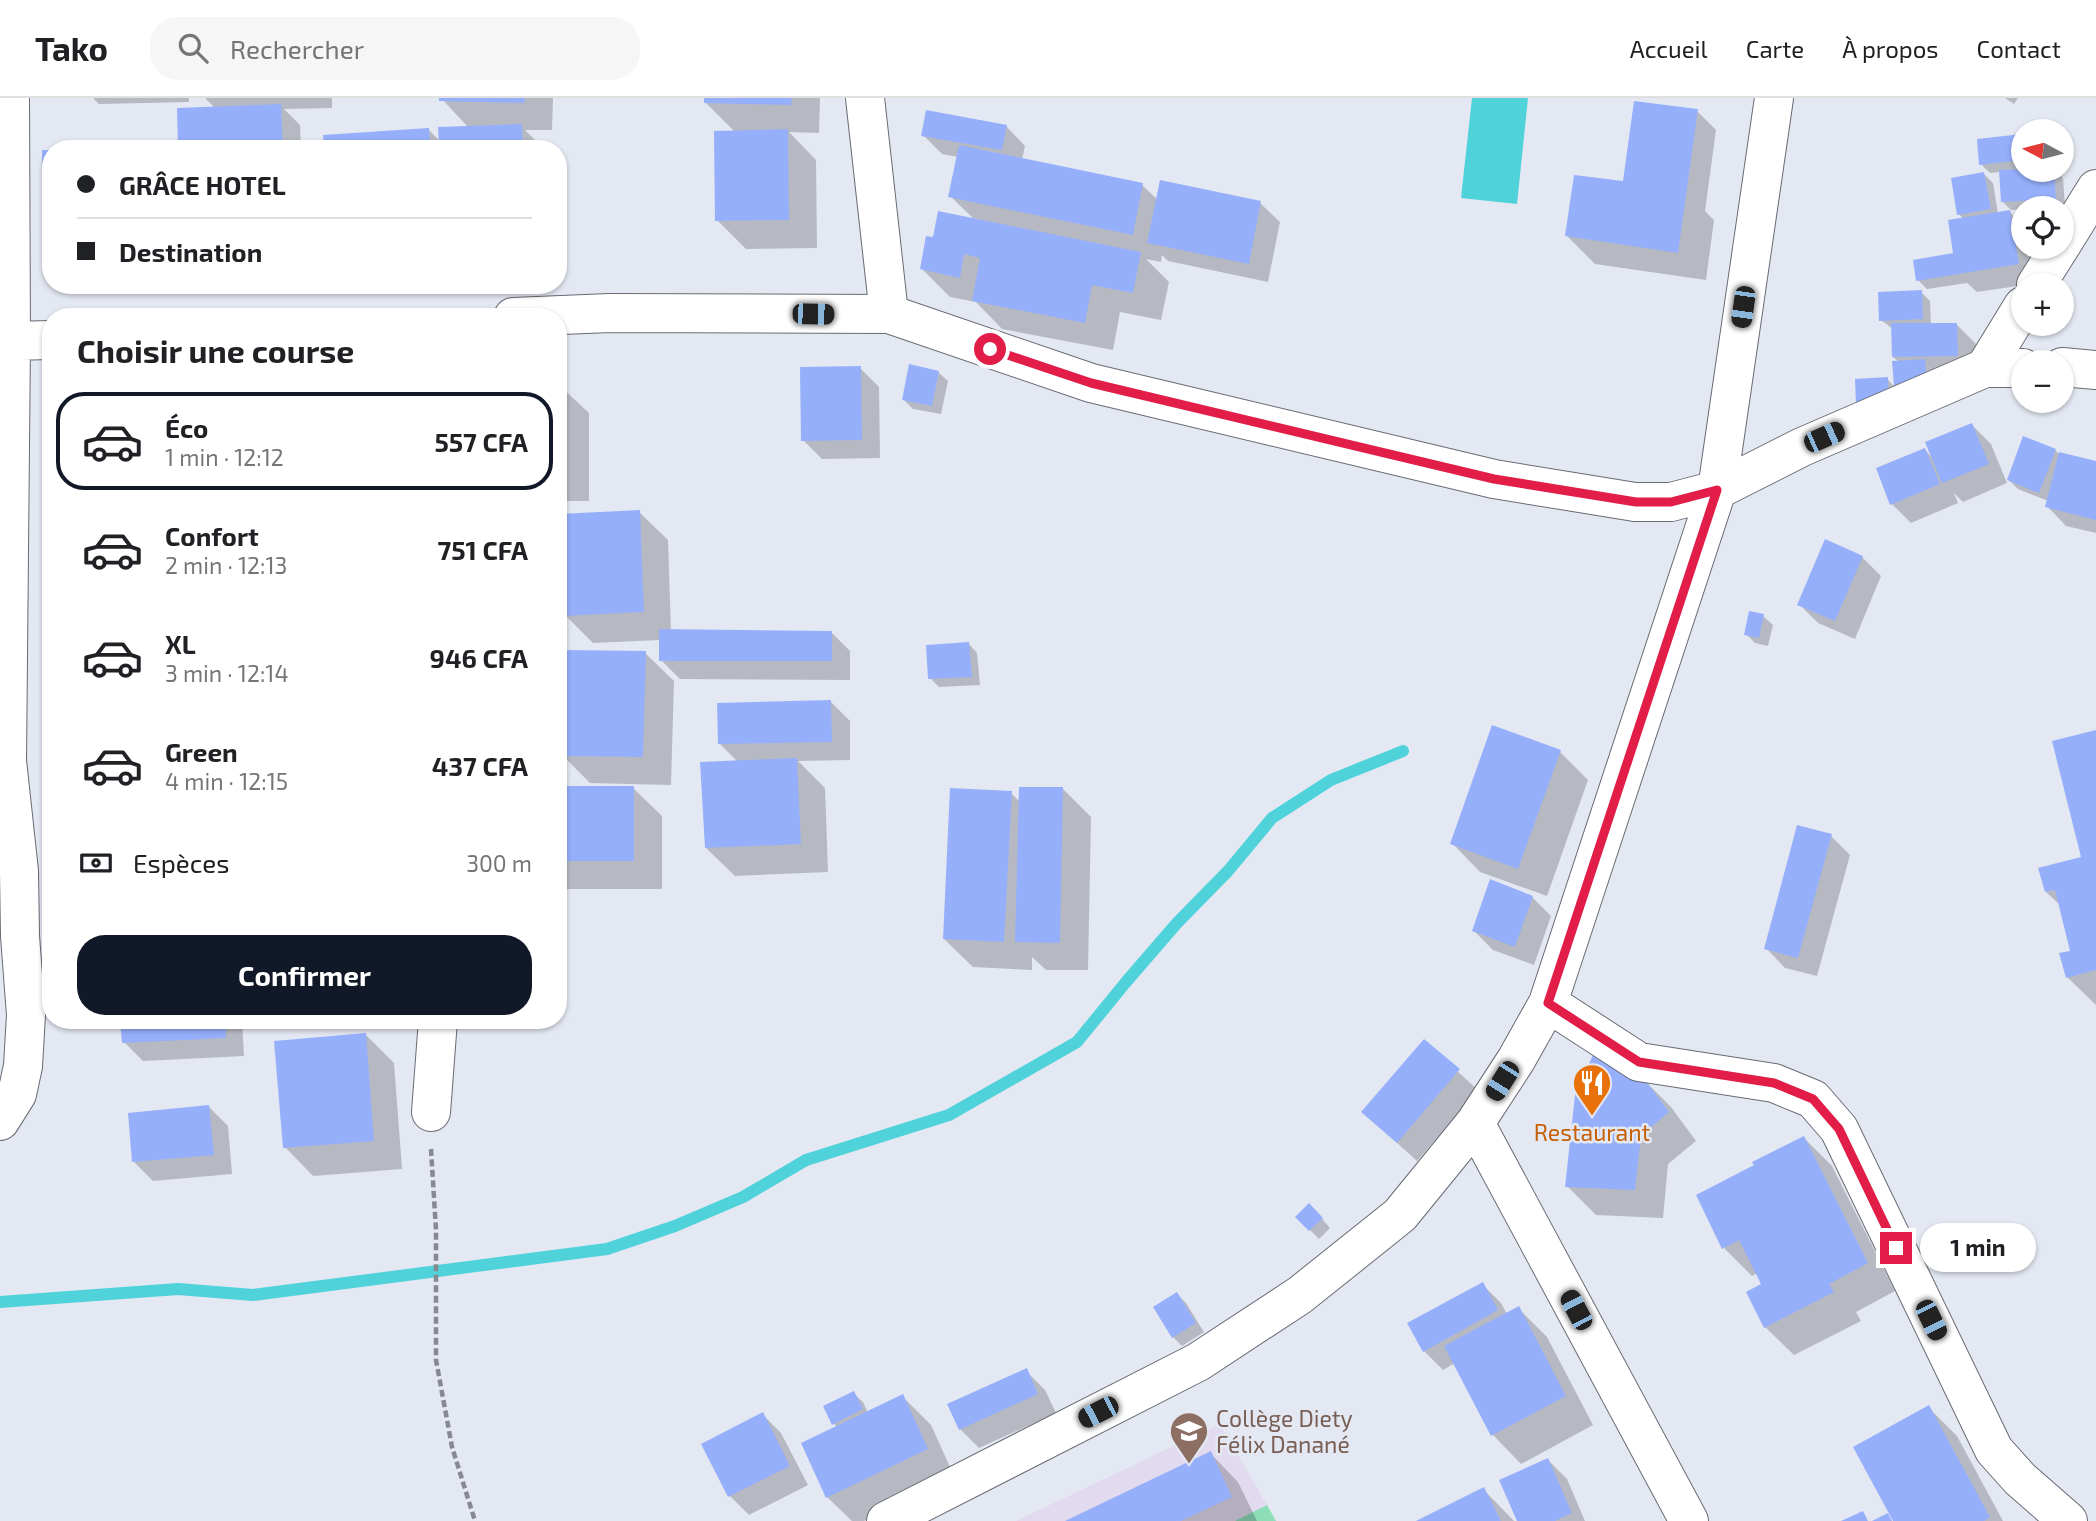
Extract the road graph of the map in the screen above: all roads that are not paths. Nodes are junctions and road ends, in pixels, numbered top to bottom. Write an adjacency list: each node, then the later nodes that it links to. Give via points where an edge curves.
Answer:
1 (10, 98): 10 (street)
2 (864, 98): 6 (street)
3 (1774, 98): 15 (street)
4 (2096, 189): 5 (street)
5 (2074, 225)
6 (889, 314): 7 (street); 15 (street, via 1091,383 1494,479 1636,502 1671,502)
7 (567, 315)
8 (2011, 326): 11 (street)
9 (42, 340): 10 (street)
10 (11, 341): 19 (street, via 7,761 19,871 26,1015 17,1094)
11 (1985, 368): 12 (street); 15 (street, via 1801,447)
12 (2011, 368)
13 (2074, 368): 14 (street)
14 (2096, 370)
15 (1717, 490): 16 (street)
16 (1548, 1003): 20 (street); 23 (street, via 1639,1062 1774,1083 1813,1099 1839,1129 1994,1450)
17 (437, 1029): 18 (street)
18 (431, 1112)
19 (0, 1121)
20 (1475, 1123): 21 (street, via 1400,1215 1300,1296 1198,1362); 22 (street)
21 (886, 1521)
22 (1689, 1521)
23 (2068, 1521)

